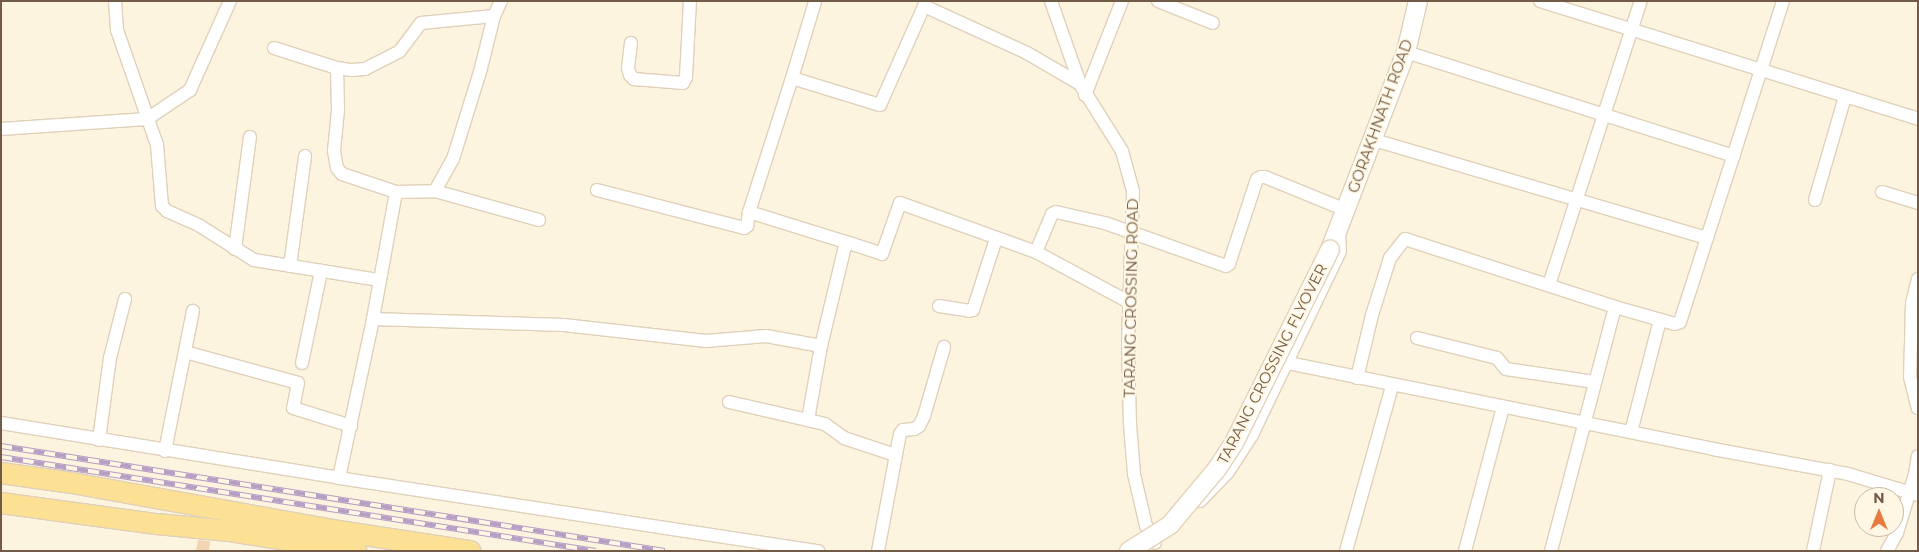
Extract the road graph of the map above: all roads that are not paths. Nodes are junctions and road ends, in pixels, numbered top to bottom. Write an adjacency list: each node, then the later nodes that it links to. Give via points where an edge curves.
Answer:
1 (114, 1): 25 (street, via 117,30)
2 (230, 1): 25 (street, via 190,90)
3 (501, 1): 13 (street)
4 (690, 1): 16 (street, via 683,83 634,79 628,68)
5 (1051, 1): 22 (street)
6 (1122, 1): 22 (street)
7 (1158, 1): 14 (street)
8 (1418, 1): 18 (main road, GORAKHNATH ROAD)
9 (1540, 1): 15 (street)
10 (1641, 1): 15 (street)
11 (1783, 1): 20 (street)
12 (815, 2): 21 (street)
13 (494, 16): 19 (street, via 426,21 417,26 408,43 391,58 365,68); 33 (street, via 453,159)
14 (1213, 23)
15 (1631, 30): 20 (street); 24 (street)
16 (631, 43)
17 (274, 48): 19 (street)
18 (1406, 52): 24 (street); 29 (main road, GORAKHNATH ROAD)
19 (336, 68): 34 (street, via 338,110 334,151 337,168 354,179)
20 (1761, 72): 23 (street); 31 (street)
21 (792, 78): 22 (street, via 880,105 922,9 927,6 1027,53); 40 (street)
22 (1082, 89): 43 (street, TARANG CROSSING ROAD, via 1122,151 1133,191)
23 (1845, 98): 26 (street); 37 (street)
24 (1603, 116): 31 (street); 36 (street)
25 (147, 119): 27 (street); 47 (street, via 159,155 162,206)
26 (1918, 119)
27 (1, 129)
28 (250, 138): 47 (street)
29 (1374, 140): 36 (street); 39 (main road, GORAKHNATH ROAD)
30 (305, 156): 49 (street)
31 (1734, 156): 44 (street)
32 (597, 190): 40 (street, via 742,228 747,226)
33 (435, 191): 34 (street); 41 (street)
34 (396, 192): 52 (street)
35 (1882, 192): 38 (street)
36 (1577, 199): 44 (street); 53 (street)
37 (1815, 200)
38 (1918, 203)
39 (1346, 210): 42 (main road, GORAKHNATH ROAD); 43 (street, via 1261,177 1257,179 1226,266)
40 (749, 212): 46 (street)
41 (539, 220)
42 (1338, 229): 67 (street, via 1340,252); 95 (main road, TARANG CROSSING FLYOVER, bridge, via 1234,444 1170,525)
43 (1132, 233): 48 (street, via 1105,223 1053,212); 55 (street, TARANG CROSSING ROAD)
44 (1707, 238): 60 (street, via 1680,322 1674,324)
45 (996, 239): 46 (street, via 900,203 882,254); 48 (street); 56 (street, via 973,310)
46 (846, 242): 63 (street)
47 (235, 249): 49 (street, via 254,260)
48 (1036, 252): 55 (street)
49 (290, 266): 50 (street)
50 (321, 271): 52 (street); 66 (street)
51 (1918, 279): 61 (street, via 1912,303)
52 (379, 280): 59 (street)
53 (1549, 285): 57 (street); 68 (street, via 1405,239 1390,258)
54 (125, 299): 79 (street, via 110,358)
55 (1129, 302): 88 (street, TARANG CROSSING ROAD, via 1130,424 1134,474 1146,526)
56 (939, 306)
57 (1615, 306): 60 (street); 69 (street)
58 (193, 311): 65 (street)
59 (373, 320): 63 (street, via 564,325 706,342 766,336); 77 (street)
60 (1660, 320): 78 (street)
61 (1915, 326): 73 (street, via 1910,377)
62 (1417, 338): 69 (street, via 1497,358 1506,369)
63 (821, 346): 74 (street)
64 (944, 348): 81 (street, via 924,416 914,429 901,431)
65 (185, 352): 77 (street, via 298,383 293,408); 80 (street)
66 (302, 363)
67 (1288, 363): 68 (street); 88 (street, via 1252,435 1228,472 1179,524)
68 (1357, 378): 70 (street)
69 (1595, 382): 76 (street)
70 (1392, 386): 72 (street); 96 (street)
71 (729, 402): 74 (street)
72 (1503, 407): 76 (street); 97 (street)
73 (1918, 408)
74 (808, 420): 81 (street, via 825,424 844,438)
75 (1, 422): 79 (street)
76 (1584, 423): 78 (street); 98 (street)
77 (351, 426): 85 (street)
78 (1631, 432): 83 (street)
79 (99, 440): 80 (street)
80 (166, 451): 85 (street)
81 (895, 455): 94 (street)
82 (1918, 456): 86 (street)
83 (1830, 470): 86 (street); 99 (street)
84 (1, 472): 89 (main road, via 195,505)
85 (340, 478): 93 (street)
86 (1913, 494): 100 (street)
87 (1, 503): 90 (main road, via 230,531)
88 (1156, 542): 95 (street)
89 (332, 543): 90 (main road); 91 (main road); 92 (main road)
90 (276, 545)
91 (356, 551)
92 (470, 551)
93 (818, 551)
94 (878, 551)
95 (1130, 551)
96 (1346, 551)
97 (1466, 551)
98 (1551, 551)
99 (1813, 551)
100 (1887, 551)

